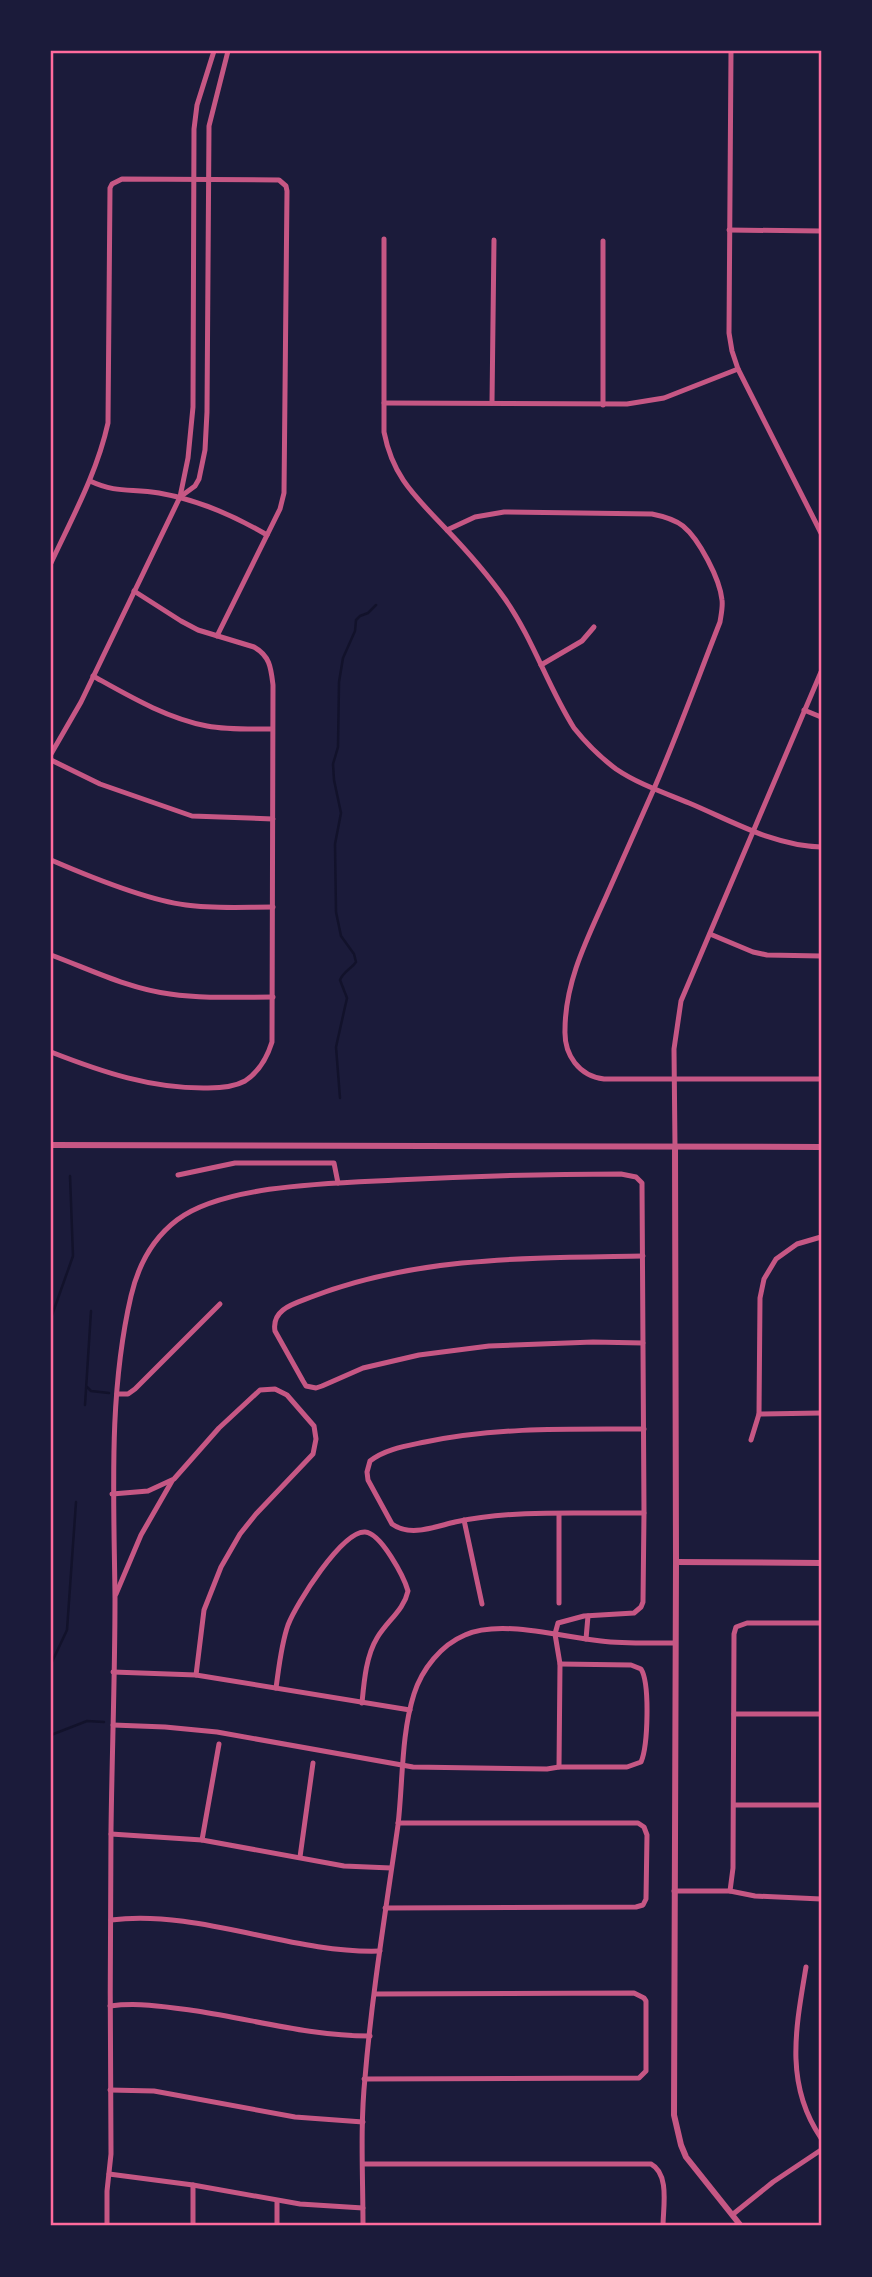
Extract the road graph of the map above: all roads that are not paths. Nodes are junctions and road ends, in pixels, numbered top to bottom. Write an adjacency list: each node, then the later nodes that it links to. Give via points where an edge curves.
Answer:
1 (214, 51): 4 (street)
2 (228, 51): 5 (street)
3 (731, 51): 10 (street)
4 (209, 69): 5 (street); 6 (street, via 197,105)
5 (222, 74): 7 (street, via 209,126)
6 (194, 179): 7 (street); 8 (street); 23 (street, via 122,179 110,188 109,408)
7 (208, 179): 9 (street); 27 (street, via 273,179 282,182 287,191 284,494)
8 (194, 221): 9 (street); 15 (street)
9 (208, 221): 16 (street)
10 (729, 230): 11 (street); 17 (street, via 729,333)
11 (821, 231)
12 (384, 239): 20 (street)
13 (494, 240): 21 (street)
14 (603, 241): 22 (street)
15 (193, 313): 16 (street); 18 (street)
16 (208, 313): 19 (street)
17 (738, 369): 22 (street, via 664,398); 26 (street)
18 (193, 400): 19 (street); 24 (street)
19 (207, 400): 24 (street, via 199,479)
20 (384, 403): 21 (street); 25 (street, via 387,447 397,471)
21 (492, 403): 22 (street)
22 (603, 405)
23 (90, 481): 24 (street, via 116,490); 28 (street)
24 (180, 497): 27 (street, via 225,512); 29 (street)
25 (447, 530): 32 (street, via 504,597); 40 (street, via 475,517 504,512 652,514 684,526 708,562 723,605)
26 (821, 533)
27 (267, 535): 31 (street)
28 (51, 563)
29 (134, 591): 31 (street, via 181,621); 34 (street)
30 (594, 627): 32 (street, via 582,641)
31 (217, 636): 37 (street, via 254,647 268,659 273,685)
32 (541, 665): 40 (street, via 583,739 615,768)
33 (821, 671): 35 (street)
34 (93, 676): 37 (street, via 186,721 220,728); 38 (street)
35 (804, 710): 36 (street); 42 (street)
36 (821, 717)
37 (272, 729): 41 (street)
38 (51, 754)
39 (51, 760): 41 (street, via 192,816)
40 (654, 788): 42 (street); 52 (street, via 573,976 566,1008 566,1042 575,1063 598,1078)
41 (273, 819): 45 (street)
42 (752, 830): 43 (street, via 790,844); 46 (street)
43 (821, 847)
44 (51, 860): 45 (street, via 174,903)
45 (273, 907): 49 (street)
46 (710, 934): 48 (street, via 767,955); 52 (street, via 681,1000)
47 (51, 955): 49 (street, via 169,994)
48 (821, 956)
49 (273, 997): 50 (street, via 272,1042 260,1068 241,1083 192,1088 140,1082)
50 (52, 1053): 51 (street)
51 (51, 1062)
52 (674, 1078): 53 (street); 55 (street)
53 (821, 1079)
54 (51, 1145): 55 (street)
55 (675, 1147): 56 (street); 73 (street)
56 (821, 1147)
57 (178, 1175): 58 (street, via 235,1163 334,1163)
58 (338, 1183): 60 (street, via 520,1174 632,1175 643,1188); 63 (street, via 245,1193 194,1209 178,1219 154,1243 141,1265 130,1298)
59 (821, 1237): 65 (street, via 797,1244 776,1259 764,1279)
60 (643, 1256): 62 (street); 62 (street, via 533,1258 404,1271 294,1304 274,1321 275,1331 306,1386 316,1388 363,1368 419,1354 489,1346)
61 (220, 1304): 63 (street, via 135,1389)
62 (643, 1343): 66 (street)
63 (117, 1394): 69 (street)
64 (821, 1413): 65 (street)
65 (759, 1414): 67 (street)
66 (643, 1429): 70 (street); 72 (street, via 469,1434 402,1447 377,1455 368,1466 368,1480 392,1524 412,1531)
67 (751, 1440)
68 (174, 1479): 69 (street, via 148,1491); 75 (street, via 141,1535); 85 (street, via 260,1390 275,1389 287,1395 314,1426 316,1447 309,1461 256,1514 220,1567 204,1610)
69 (112, 1494): 75 (street)
70 (644, 1513): 71 (street); 78 (street, via 641,1607 634,1613)
71 (559, 1514): 72 (street); 76 (street)
72 (464, 1520): 77 (street)
73 (676, 1562): 74 (street); 82 (street)
74 (821, 1563)
75 (114, 1597): 84 (street)
76 (559, 1603)
77 (482, 1604)
78 (588, 1616): 80 (street, via 558,1623); 81 (street)
79 (821, 1623): 89 (street, via 737,1625)
80 (555, 1634): 81 (street); 83 (street); 88 (street, via 510,1629 465,1635 430,1664 414,1692)
81 (586, 1639): 82 (street)
82 (675, 1643): 103 (street)
83 (559, 1664): 95 (street); 95 (street, via 638,1666 646,1679 641,1762)
84 (113, 1672): 85 (street); 91 (street)
85 (196, 1675): 86 (street)
86 (276, 1688): 87 (street); 87 (street, via 285,1635 297,1605 326,1562 359,1533 370,1533 405,1579 408,1591 372,1648)
87 (362, 1703): 88 (street)
88 (410, 1710): 94 (street)
89 (734, 1714): 90 (street); 96 (street)
90 (821, 1714)
91 (113, 1725): 94 (street, via 217,1732); 99 (street)
92 (219, 1744): 100 (street)
93 (313, 1763): 101 (street)
94 (403, 1765): 95 (street, via 428,1769); 98 (street)
95 (559, 1767)
96 (734, 1805): 97 (street); 104 (street)
97 (821, 1805)
98 (398, 1823): 102 (street); 106 (street, via 638,1822 646,1830 645,1903 636,1907)
99 (111, 1834): 100 (street); 107 (street)
100 (202, 1840): 101 (street)
101 (300, 1857): 102 (street, via 344,1866)
102 (391, 1868): 106 (street)
103 (674, 1892): 104 (street); 123 (street, via 677,2132 686,2157)
104 (730, 1892): 105 (street)
105 (821, 1899)
106 (385, 1908): 108 (street)
107 (111, 1920): 108 (street, via 178,1922 321,1948); 111 (street)
108 (380, 1951): 110 (street)
109 (806, 1967): 116 (street, via 795,2070)
110 (375, 1994): 112 (street); 113 (street, via 639,1994 646,2001 646,2071 639,2078)
111 (110, 2006): 112 (street, via 149,2005 301,2031); 114 (street)
112 (370, 2036): 113 (street)
113 (364, 2079): 115 (street)
114 (110, 2090): 115 (street, via 154,2091 295,2117); 119 (street)
115 (363, 2122): 118 (street)
116 (821, 2138)
117 (821, 2150): 123 (street)
118 (363, 2164): 122 (street); 128 (street, via 652,2164 663,2179)
119 (109, 2174): 120 (street); 124 (street)
120 (193, 2185): 121 (street); 125 (street)
121 (277, 2201): 122 (street); 126 (street)
122 (363, 2208): 127 (street)
123 (732, 2215): 129 (street)
124 (107, 2226)
125 (193, 2226)
126 (277, 2226)
127 (363, 2226)
128 (663, 2226)
129 (741, 2226)

